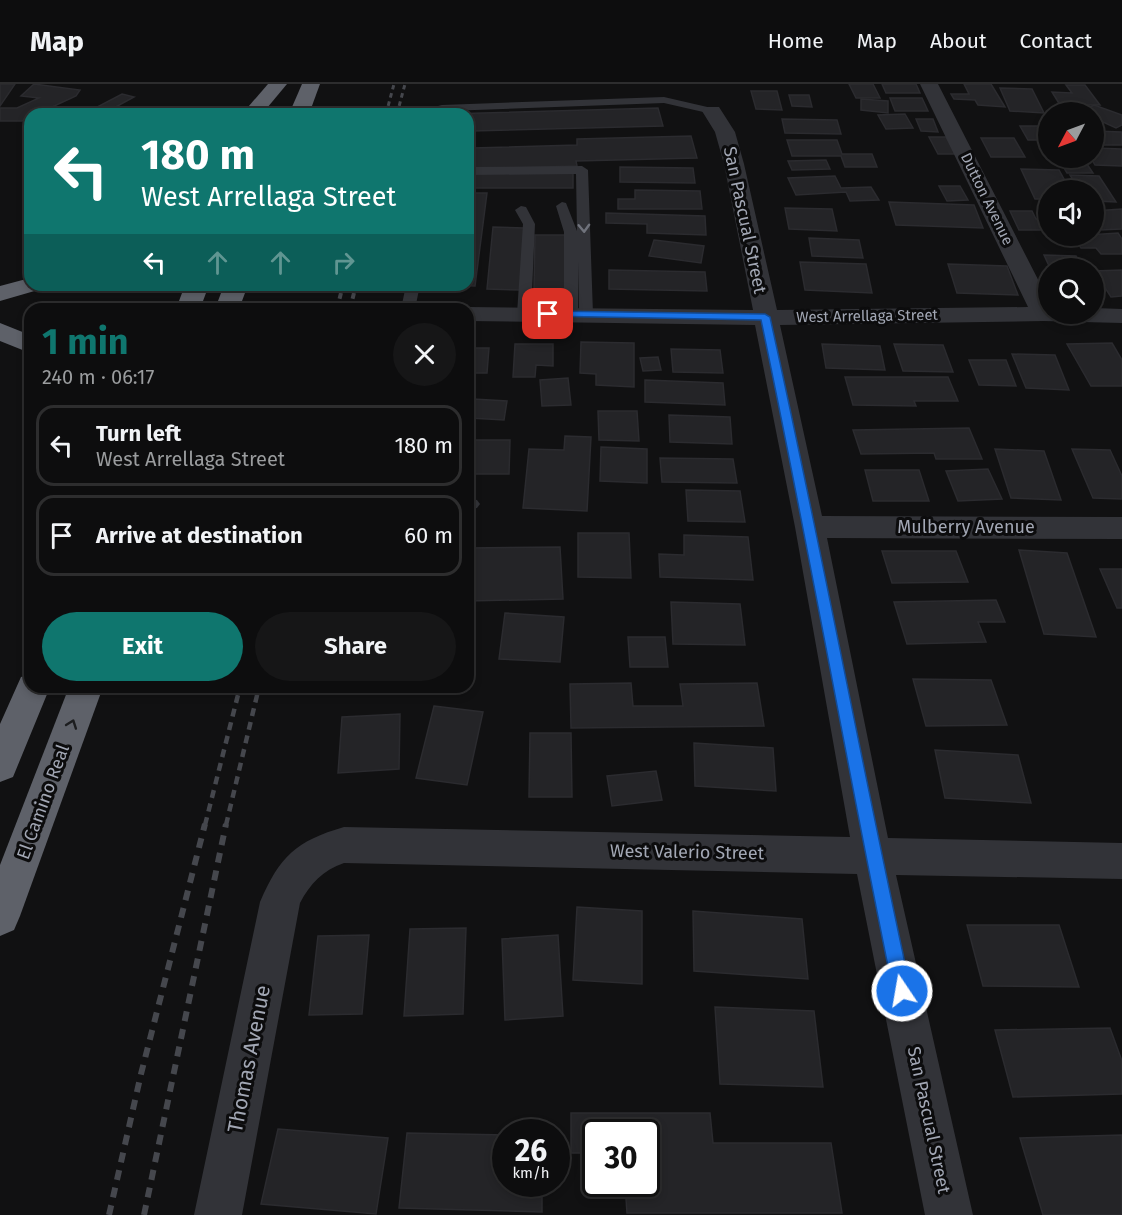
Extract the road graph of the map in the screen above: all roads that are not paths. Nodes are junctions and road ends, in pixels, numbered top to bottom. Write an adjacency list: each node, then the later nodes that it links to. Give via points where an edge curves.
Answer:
1 (278, 84): 4 (highway); 5 (highway)
2 (311, 84): 6 (highway)
3 (930, 84): 14 (street, Dutton Avenue)
4 (257, 108)
5 (269, 108)
6 (302, 108)
7 (442, 108): 8 (lane, via 664,100)
8 (712, 111): 21 (street, San Pascual Street, via 725,132 734,164)
9 (474, 171): 17 (lane, one-way to 17, via 582,170)
10 (562, 206): 17 (lane, via 571,232)
11 (521, 210): 16 (lane, via 529,224)
12 (24, 287): 13 (highway)
13 (0, 294)
14 (1038, 302)
15 (474, 314): 16 (street, West Arrellaga Street)
16 (524, 314): 17 (street, West Arrellaga Street)
17 (579, 314): 21 (street, West Arrellaga Street)
18 (1038, 314): 21 (street, West Arrellaga Street)
19 (1104, 316): 20 (street, West Arrellaga Street)
20 (1122, 316)
21 (765, 317): 24 (street, San Pascual Street)
22 (0, 331): 23 (highway)
23 (24, 342)
24 (810, 527): 25 (street, Mulberry Avenue); 29 (street, San Pascual Street)
25 (1122, 528)
26 (30, 693): 28 (highway)
27 (84, 693): 32 (highway, El Camino Real, one-way to 27)
28 (0, 766)
29 (873, 856): 30 (street, West Valerio Street); 31 (street, West Valerio Street, via 344,845 322,850 303,864 288,882); 34 (street, San Pascual Street)
30 (1122, 861)
31 (280, 902): 33 (street, Thomas Avenue)
32 (0, 916)
33 (218, 1215)
34 (949, 1215)

